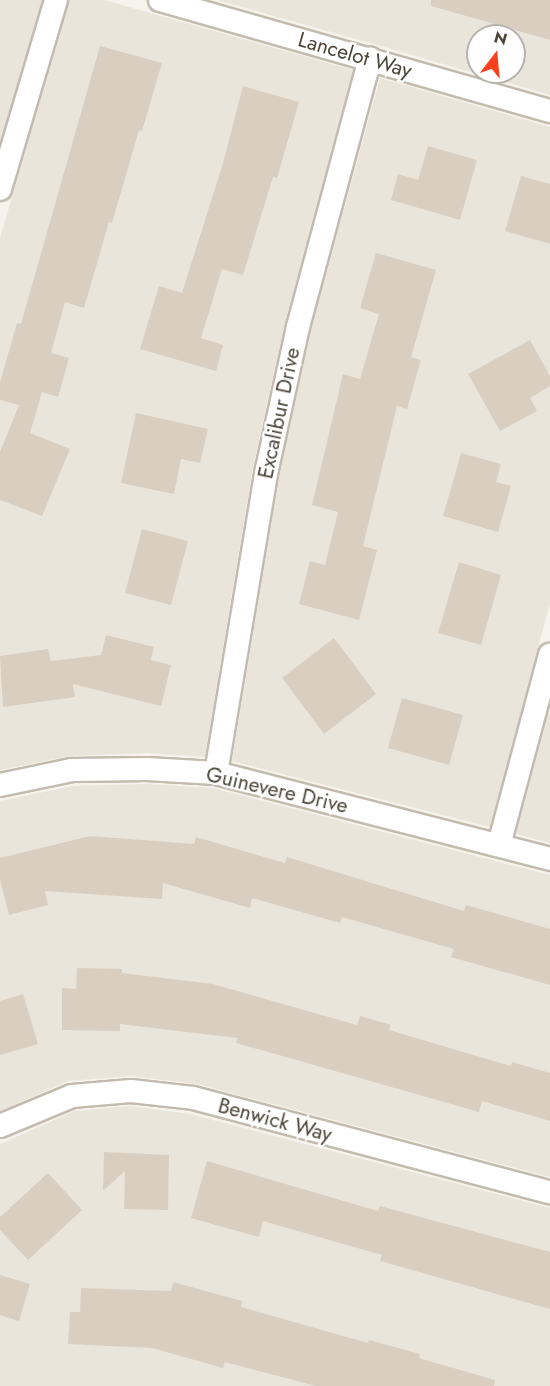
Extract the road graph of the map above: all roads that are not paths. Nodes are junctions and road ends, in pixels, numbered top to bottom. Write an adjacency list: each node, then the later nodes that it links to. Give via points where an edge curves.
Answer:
1 (56, 0): 5 (street)
2 (160, 0): 3 (street, Lancelot Way)
3 (370, 59): 4 (street, Lancelot Way); 7 (street, Excalibur Drive, via 298,327 279,415)
4 (550, 111)
5 (0, 189)
6 (550, 655): 9 (street)
7 (216, 773): 8 (street, Guinevere Drive, via 72,770); 9 (street, Guinevere Drive)
8 (0, 785)
9 (499, 845): 10 (street, Guinevere Drive)
10 (550, 859)
11 (0, 1126): 12 (street, Benwick Way, via 72,1096 131,1091 193,1098)
12 (550, 1192)

